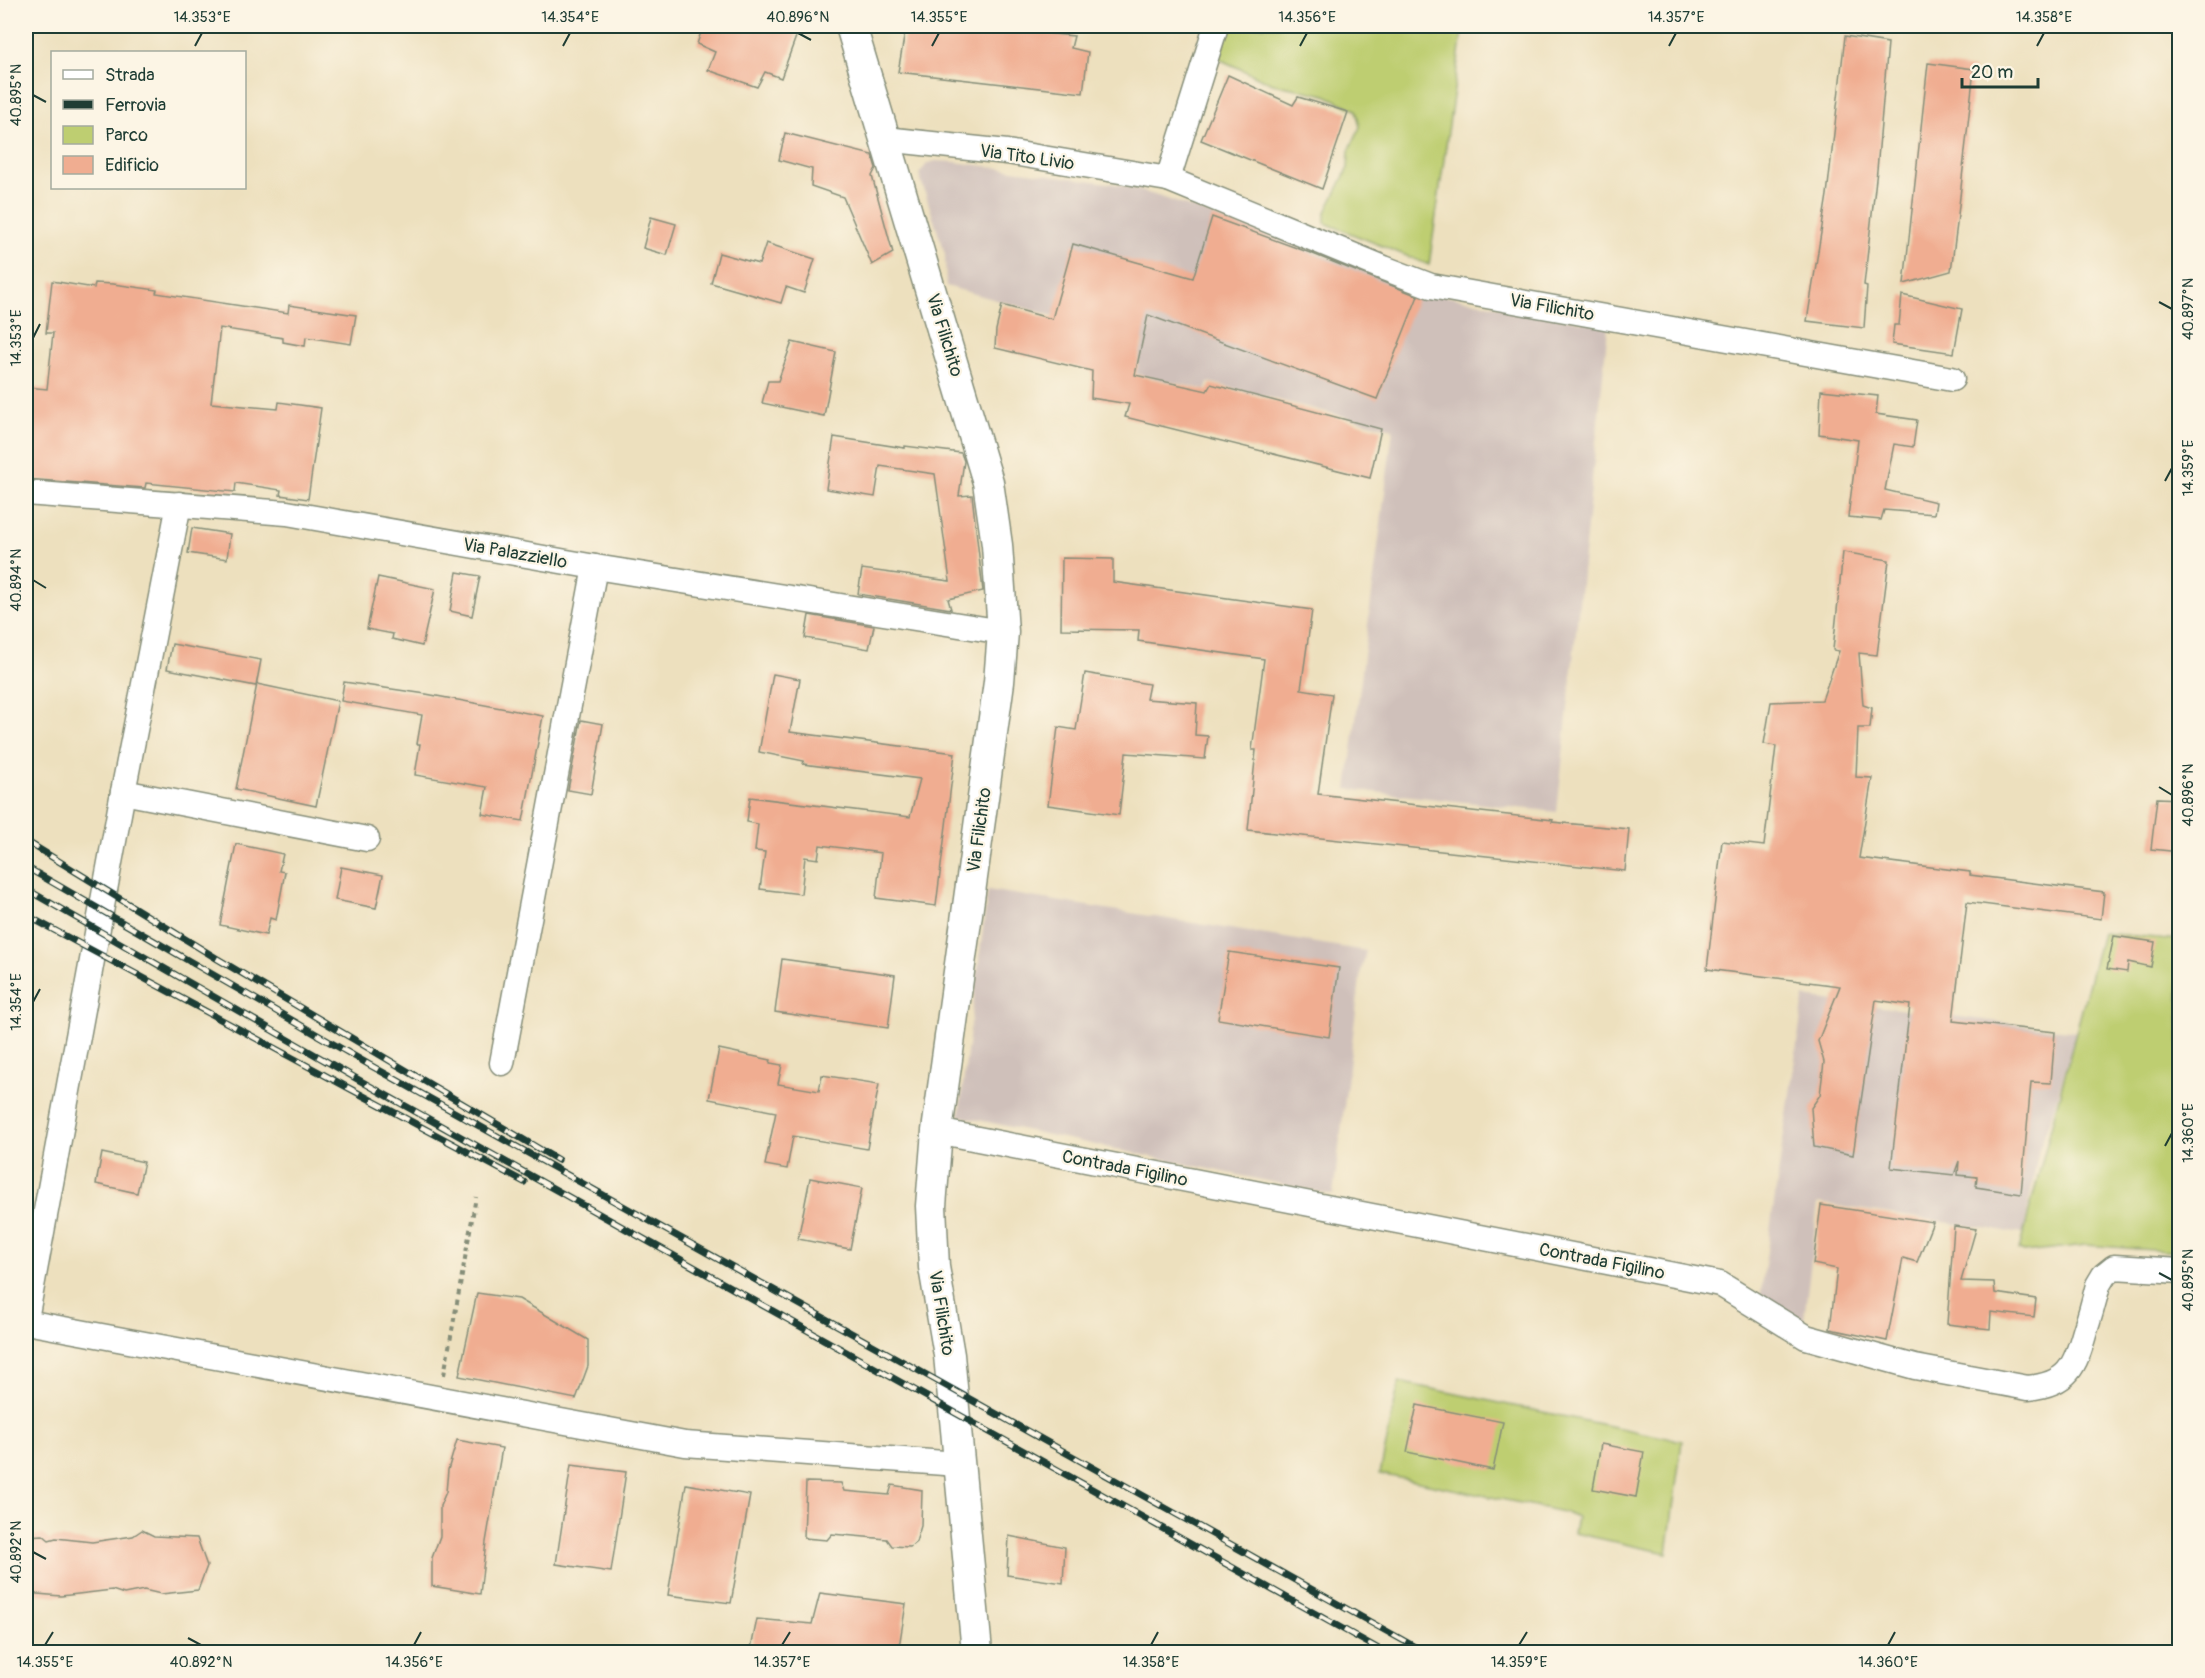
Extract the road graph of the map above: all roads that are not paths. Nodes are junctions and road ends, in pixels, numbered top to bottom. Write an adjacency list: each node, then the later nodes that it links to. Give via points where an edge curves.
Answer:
1 (850, 26): 3 (street, Via Filichito)
2 (1216, 26): 4 (street)
3 (885, 138): 4 (street, Via Tito Livio, via 1007,152); 9 (street, Via Filichito, via 988,482)
4 (1168, 179): 5 (street, Via Filichito, via 1431,286)
5 (1952, 379)
6 (26, 493): 7 (street, Via Palazziello)
7 (179, 504): 8 (street, Via Palazziello, via 287,513); 10 (street)
8 (595, 567): 9 (street, Via Palazziello); 12 (street)
9 (1003, 632): 13 (street, Via Filichito)
10 (123, 792): 11 (street); 15 (street)
11 (367, 839)
12 (502, 1062)
13 (937, 1131): 14 (street, Contrada Figilino, via 1720,1284 1806,1337 1915,1367 2028,1388 2044,1386 2072,1369 2098,1286 2114,1267); 16 (street, Via Filichito, via 931,1206 934,1267 949,1355)
14 (2180, 1271)
15 (26, 1321): 16 (street, via 685,1444)
16 (958, 1464): 17 (street, Via Filichito)
17 (977, 1653)

